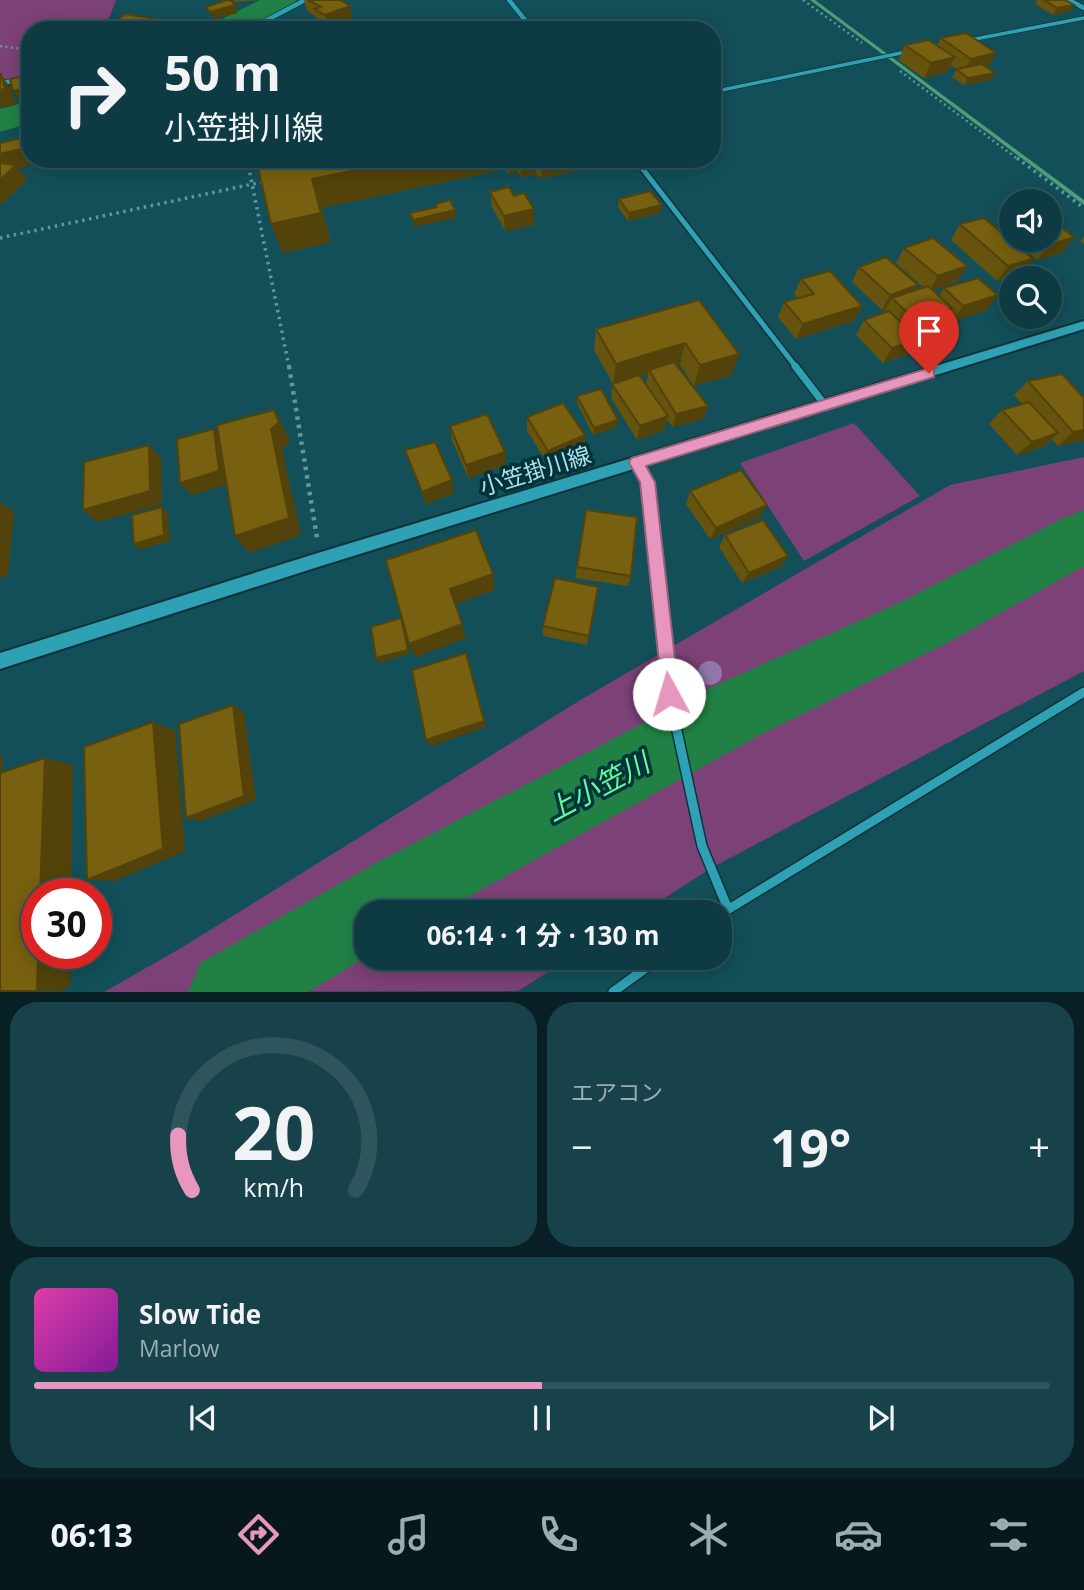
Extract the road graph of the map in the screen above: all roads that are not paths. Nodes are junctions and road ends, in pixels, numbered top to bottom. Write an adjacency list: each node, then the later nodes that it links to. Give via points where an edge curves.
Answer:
1 (305, 0): 6 (street)
2 (509, 0): 7 (street)
3 (1069, 0): 4 (street)
4 (1084, 8)
5 (1084, 18): 8 (lane)
6 (265, 21)
7 (526, 21)
8 (958, 42)
9 (918, 50): 12 (lane)
10 (21, 80): 11 (street)
11 (0, 83)
12 (721, 90)
13 (642, 168): 15 (street)
14 (1084, 325): 15 (main road, 小笠掛川線)
15 (825, 405): 16 (main road, 小笠掛川線)
16 (636, 463): 17 (main road, 小笠掛川線); 19 (street, via 647,482 669,694 702,845)
17 (0, 661)
18 (1084, 692): 20 (street)
19 (720, 900)
20 (732, 907)
21 (643, 970): 22 (street)
22 (613, 992)

